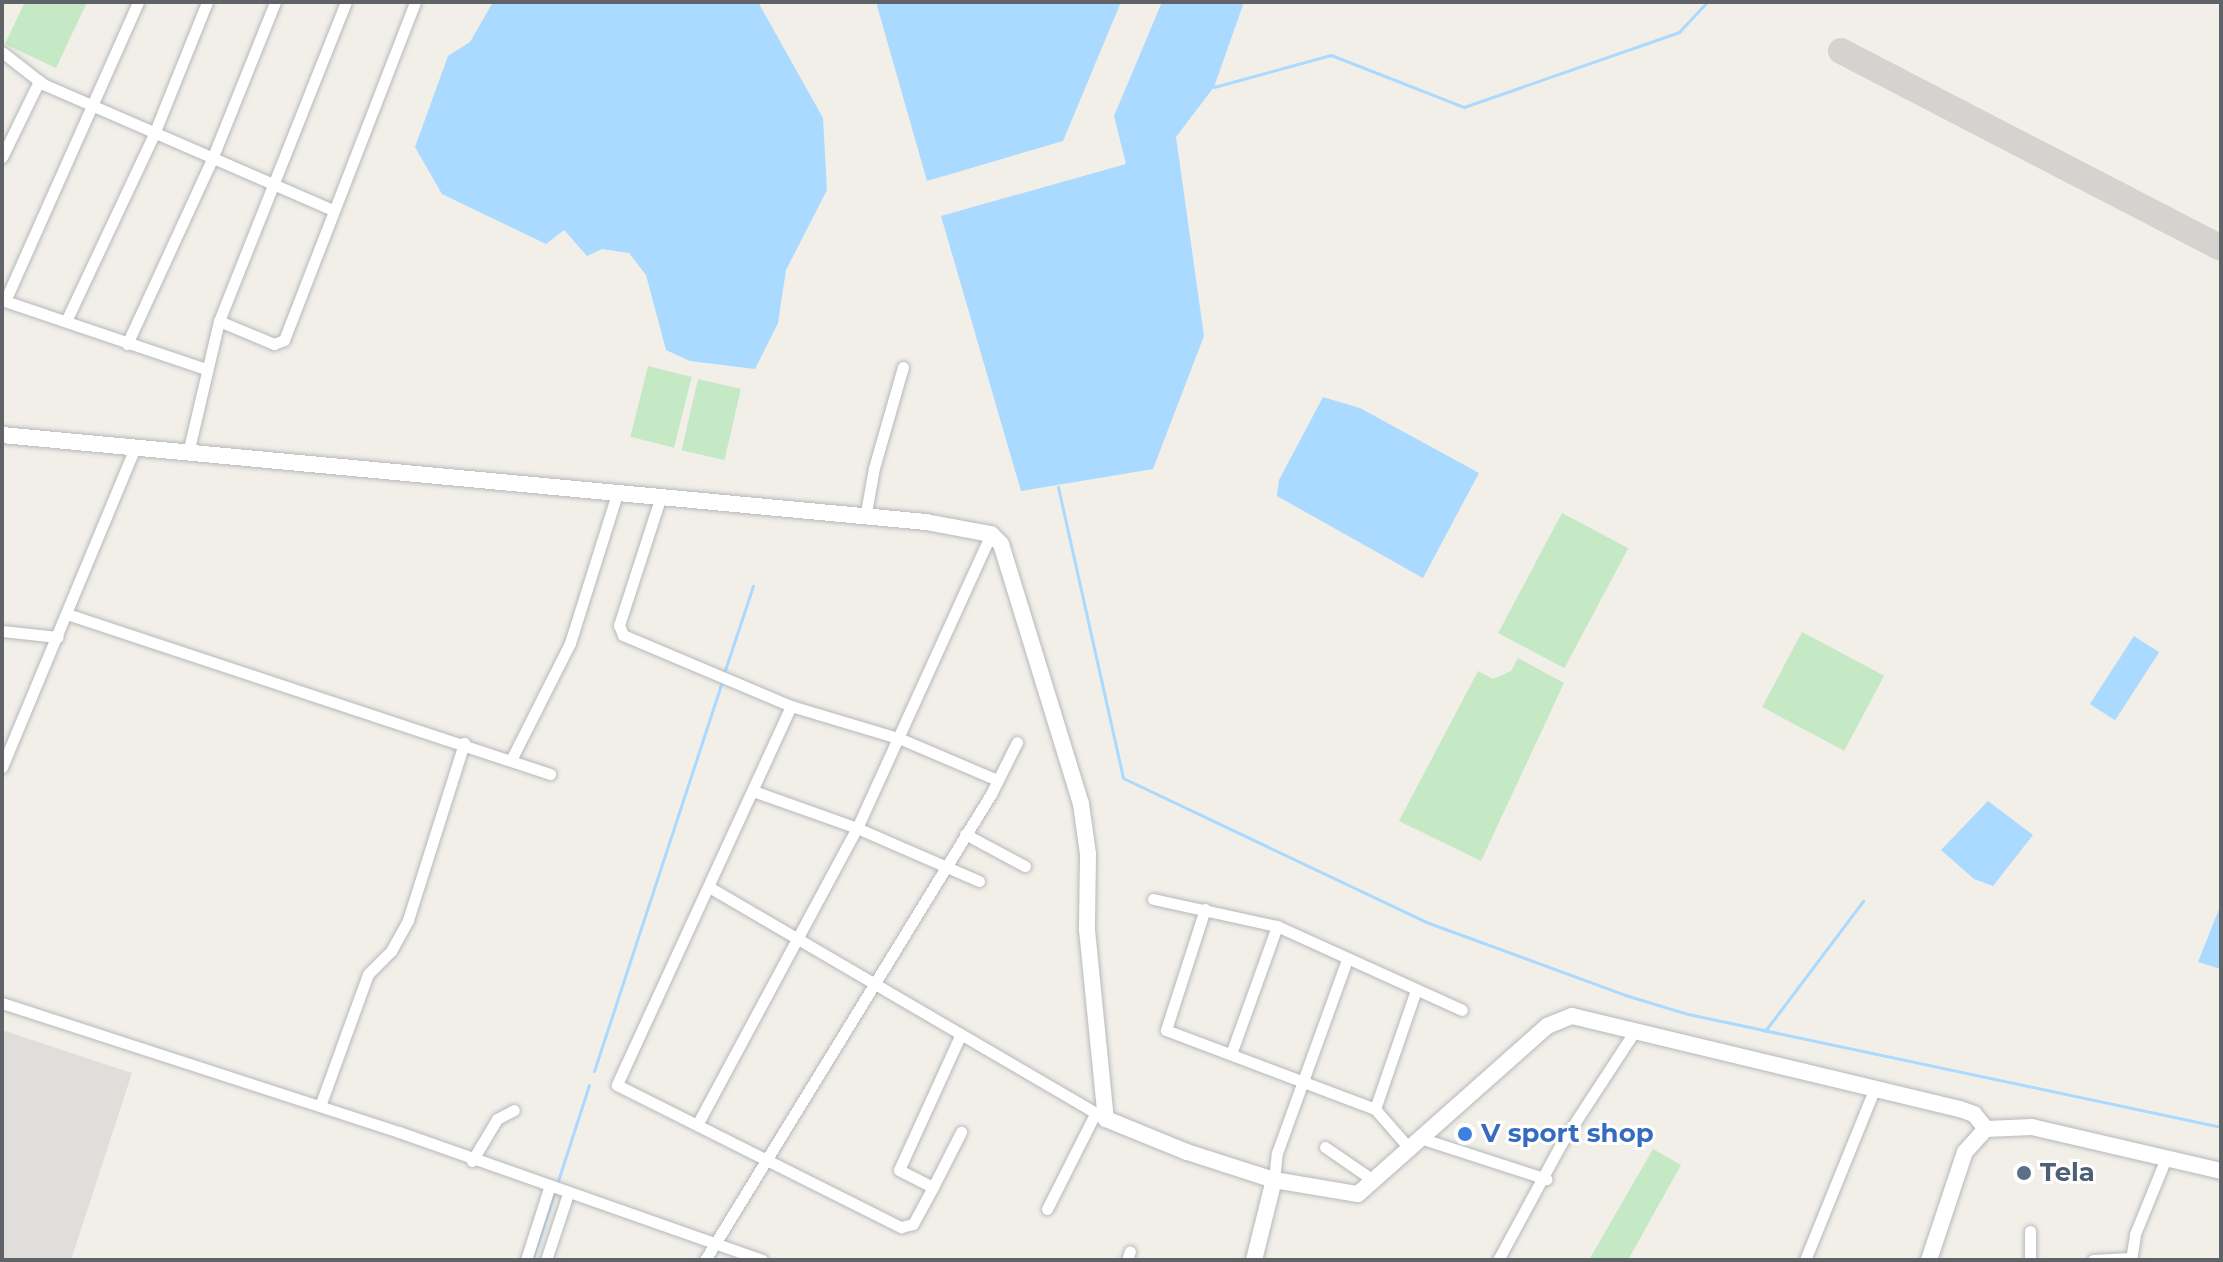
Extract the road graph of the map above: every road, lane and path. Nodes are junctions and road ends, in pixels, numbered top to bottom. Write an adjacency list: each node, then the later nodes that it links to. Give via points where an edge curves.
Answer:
1 (138, 2): 8 (street)
2 (207, 2): 9 (street)
3 (275, 2): 11 (street)
4 (346, 2): 12 (street)
5 (415, 2): 13 (street)
6 (2, 52): 7 (street)
7 (39, 81): 8 (street); 10 (street)
8 (92, 107): 9 (street); 14 (street)
9 (154, 134): 11 (street); 15 (street)
10 (2, 157)
11 (212, 159): 12 (street); 17 (street)
12 (272, 185): 13 (street); 16 (street)
13 (333, 210): 16 (street, via 280,344)
14 (3, 300): 15 (street)
15 (67, 319): 17 (street)
16 (219, 321): 19 (street)
17 (127, 344): 19 (street)
18 (903, 367): 25 (street)
19 (206, 369): 22 (street)
20 (2, 435): 21 (street)
21 (135, 448): 22 (street); 27 (street)
22 (188, 453): 23 (street)
23 (617, 494): 24 (street); 34 (street, via 570,643)
24 (660, 499): 25 (street); 30 (street, via 619,629)
25 (865, 518): 26 (street)
26 (991, 534): 31 (street); 62 (street, via 1001,544 1081,804)
27 (67, 614): 29 (street); 33 (street)
28 (2, 631): 29 (street)
29 (58, 637): 35 (street)
30 (791, 706): 31 (street); 38 (street)
31 (901, 739): 37 (street); 39 (street)
32 (1017, 742): 37 (street)
33 (464, 743): 34 (street); 59 (street, via 408,920 391,951 368,974)
34 (511, 760): 36 (street)
35 (2, 767)
36 (550, 774)
37 (997, 780): 40 (street)
38 (756, 792): 39 (street); 44 (street)
39 (857, 828): 41 (street); 48 (street)
40 (965, 834): 41 (street); 42 (street)
41 (947, 866): 43 (street); 50 (street)
42 (1025, 866)
43 (979, 881)
44 (709, 887): 48 (street); 63 (street, via 617,1085)
45 (1153, 899): 46 (street)
46 (1205, 909): 47 (street); 56 (street, via 1166,1030)
47 (1277, 926): 49 (street); 56 (street)
48 (801, 936): 50 (street); 63 (street)
49 (1346, 962): 51 (street); 57 (street)
50 (876, 984): 55 (street); 68 (street)
51 (1415, 993): 53 (street); 60 (street)
52 (2, 1003): 59 (street)
53 (1462, 1010)
54 (1634, 1032): 58 (street); 66 (street, via 1572,1016 1561,1019); 72 (street, via 1561,1144)
55 (960, 1036): 62 (street); 75 (street, via 899,1167)
56 (1231, 1054): 57 (street)
57 (1304, 1080): 60 (street); 73 (street, via 1277,1153)
58 (1875, 1088): 64 (street, via 1974,1114); 88 (street)
59 (320, 1106): 70 (street)
60 (1375, 1109): 66 (street)
61 (514, 1110): 70 (street, via 497,1119)
62 (1100, 1117): 73 (street); 78 (street)
63 (698, 1123): 68 (street)
64 (1986, 1129): 69 (street, via 2032,1127); 89 (street, via 1965,1152)
65 (961, 1132): 75 (street)
66 (1414, 1143): 72 (street); 74 (street)
67 (1325, 1147): 74 (street)
68 (766, 1156): 75 (street, via 907,1228); 80 (street)
69 (2166, 1158): 71 (street); 81 (street, via 2131,1246)
70 (472, 1161): 76 (street)
71 (2221, 1171)
72 (1546, 1179): 87 (street)
73 (1274, 1180): 74 (street, via 1358,1194); 86 (street)
74 (1373, 1180)
75 (933, 1187)
76 (551, 1189): 77 (street); 82 (street)
77 (566, 1194): 80 (street); 83 (street)
78 (1047, 1209)
79 (2030, 1231): 90 (street)
80 (714, 1242): 84 (street); 85 (street)
81 (2131, 1259): 91 (street)
82 (526, 1260)
83 (546, 1260)
84 (705, 1260)
85 (762, 1260)
86 (1254, 1260)
87 (1498, 1260)
88 (1805, 1260)
89 (1929, 1260)
90 (2028, 1260)
91 (2093, 1260)

